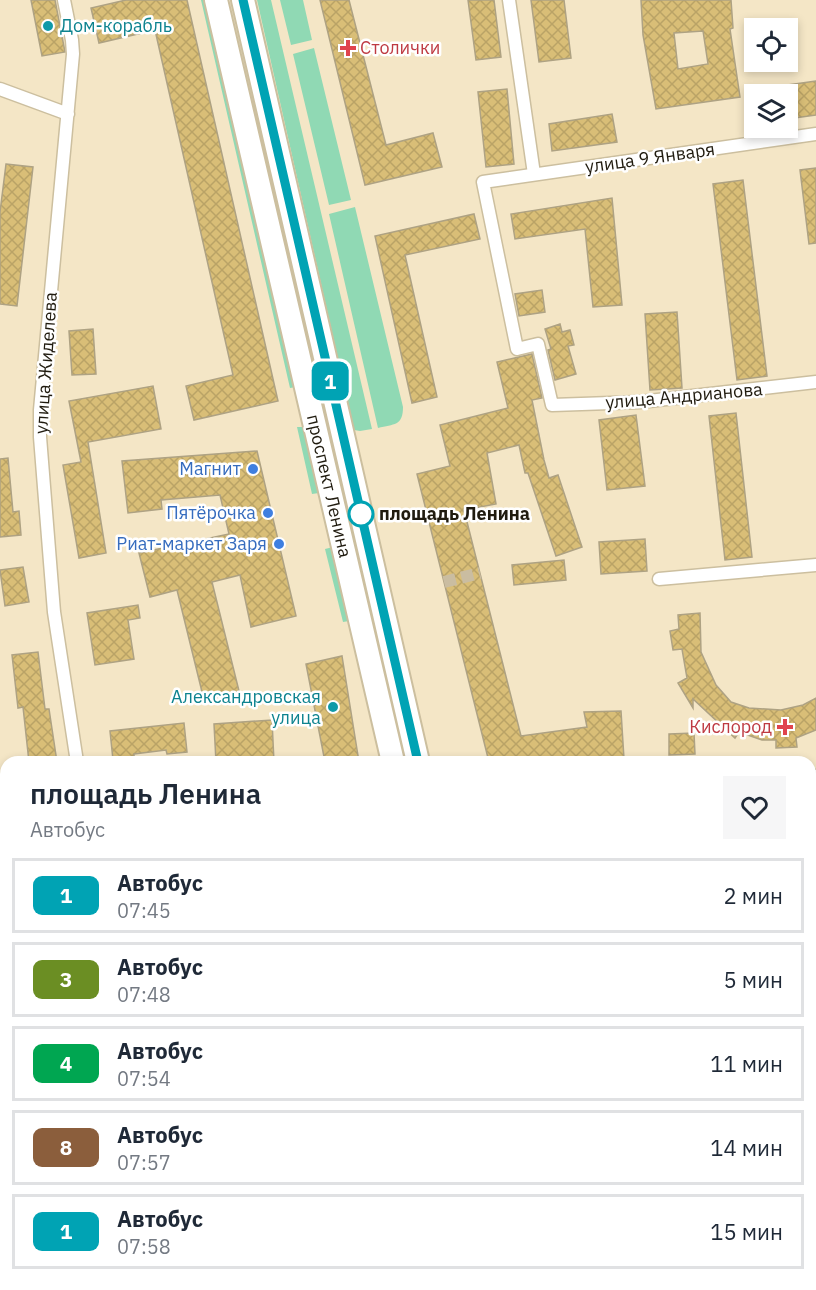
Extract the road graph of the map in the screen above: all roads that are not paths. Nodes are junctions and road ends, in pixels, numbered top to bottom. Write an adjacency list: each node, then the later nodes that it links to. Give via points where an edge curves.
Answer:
1 (64, 0): 6 (street, улица Жиделева, via 73,54)
2 (216, 0): 14 (highway, проспект Ленина)
3 (243, 0): 15 (highway, проспект Ленина)
4 (509, 0): 8 (street)
5 (0, 88): 6 (street)
6 (68, 114): 13 (street, улица Жиделева, via 40,437 54,612)
7 (816, 134): 8 (street, улица 9 Января)
8 (534, 174): 10 (street, улица 9 Января, via 483,182 517,349 538,344)
9 (816, 382): 10 (street, улица Андрианова, via 640,402)
10 (552, 405)
11 (816, 564): 12 (street)
12 (659, 579)
13 (76, 756)
14 (392, 756)
15 (417, 756)

